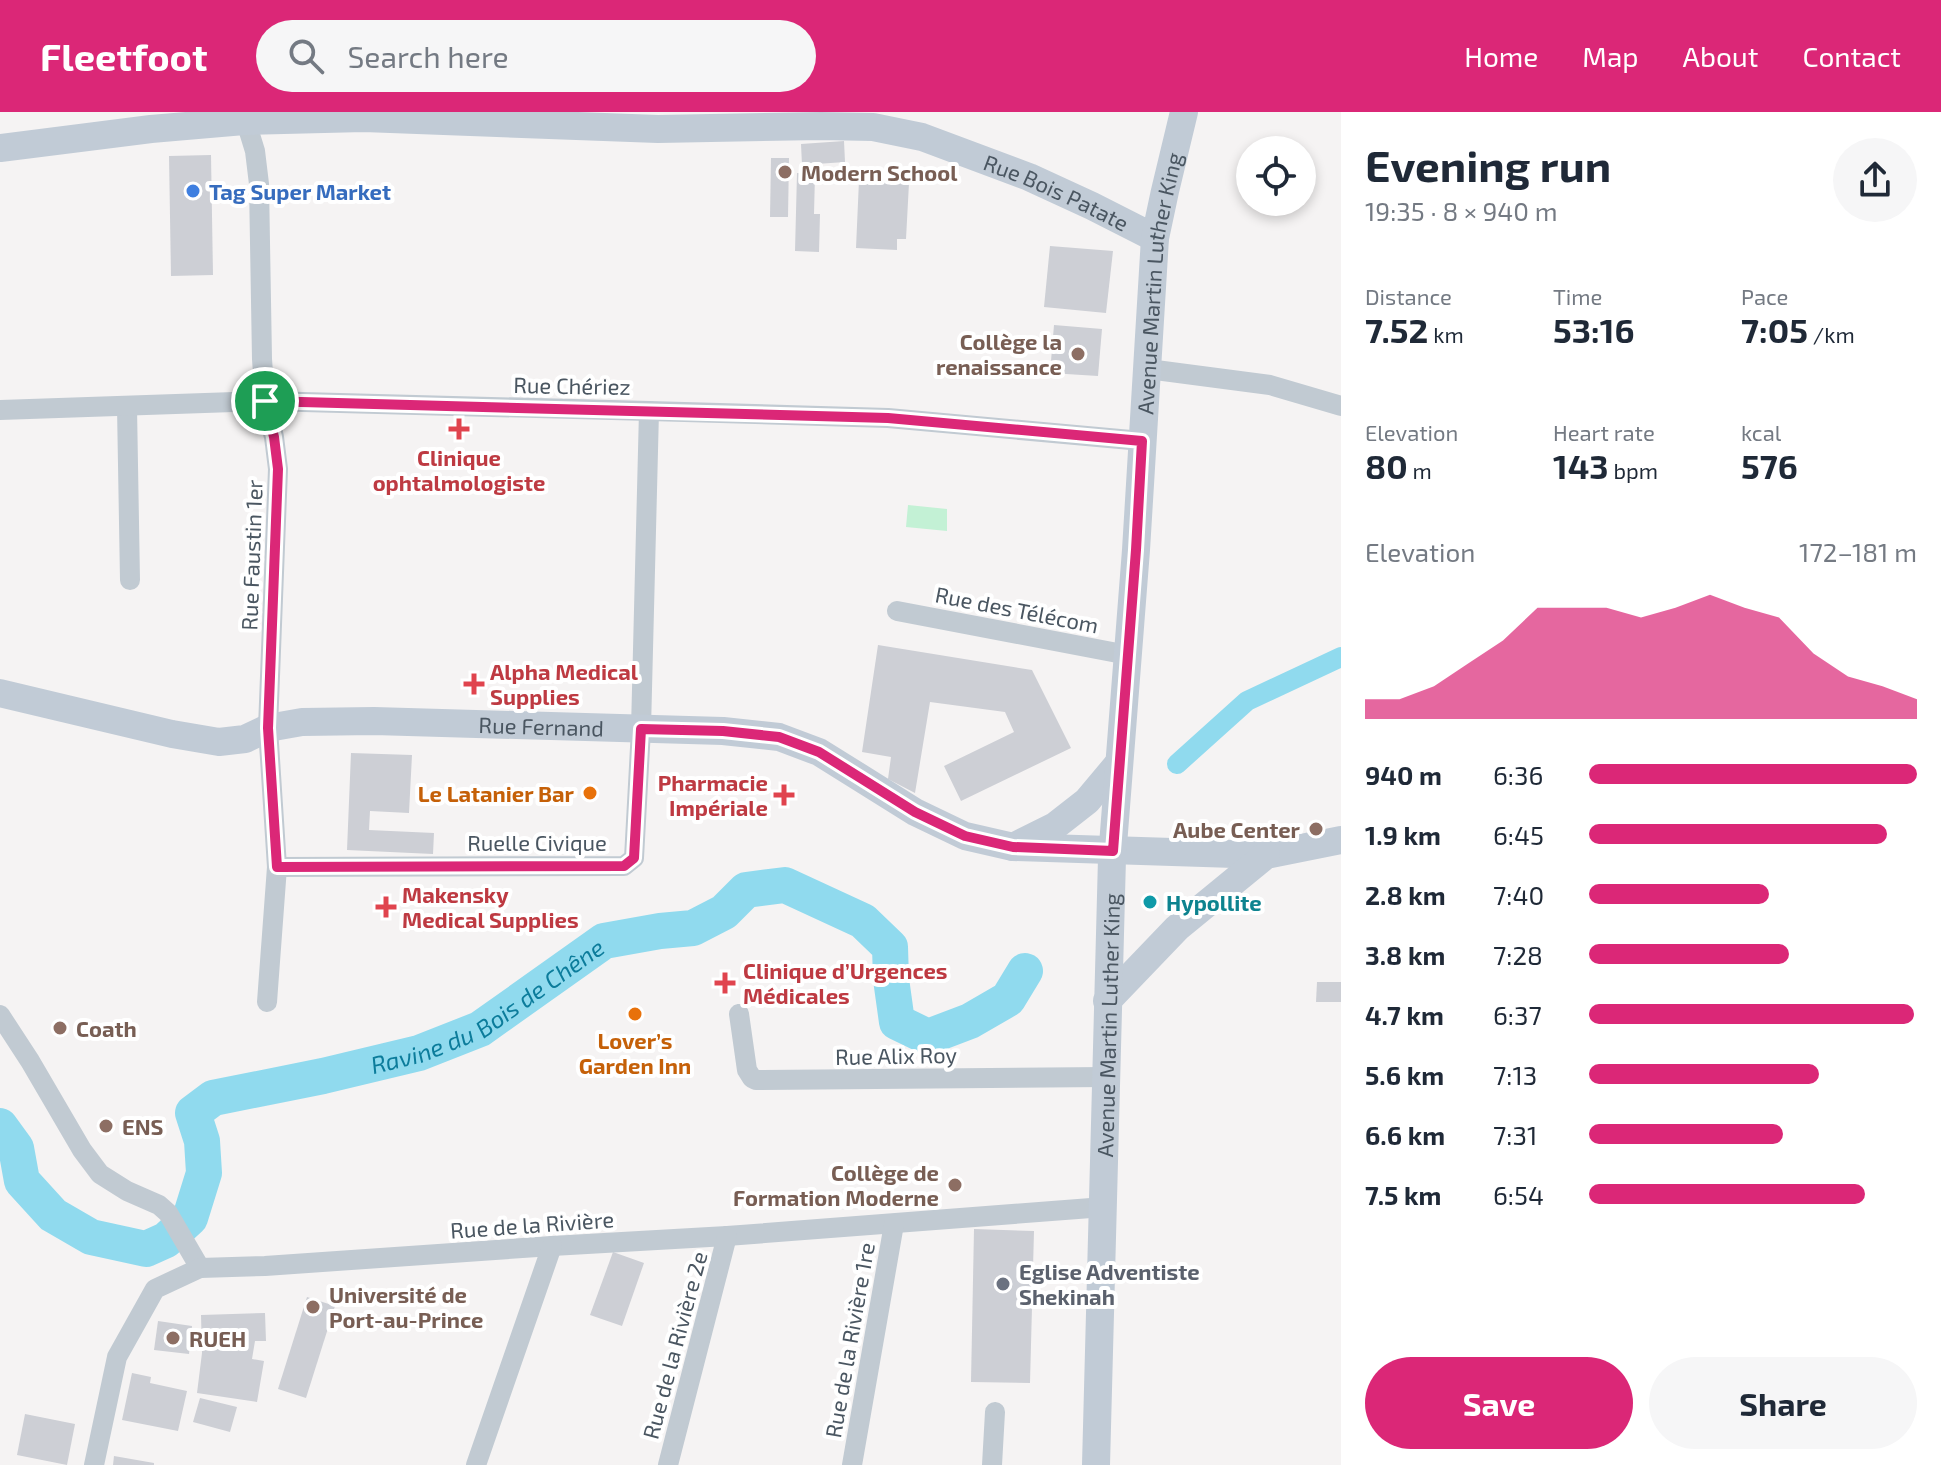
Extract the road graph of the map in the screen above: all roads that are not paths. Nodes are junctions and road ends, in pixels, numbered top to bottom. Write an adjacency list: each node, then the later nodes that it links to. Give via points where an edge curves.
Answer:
1 (1184, 112): 4 (street, Avenue Martin Luther King)
2 (244, 116): 3 (street, Rue Bois Patate); 4 (street, Rue Bois Patate, via 658,129 873,127 922,137 1029,177); 6 (street, Rue Faustin 1er, via 259,184)
3 (0, 148)
4 (1155, 238): 5 (street, Avenue Martin Luther King)
5 (1148, 369): 7 (street, via 1270,385); 11 (street, Avenue Martin Luther King)
6 (265, 401): 8 (street, Rue Chériez); 10 (street, Rue Chériez); 16 (street, Rue Faustin 1er, via 278,469)
7 (1341, 406)
8 (127, 407): 9 (street, Rue Chériez); 12 (street)
9 (0, 410)
10 (649, 411): 11 (street, Rue Chériez, via 888,418); 17 (street, Ruelle Civique)
11 (1142, 441): 14 (street, Avenue Martin Luther King)
12 (130, 580)
13 (897, 611): 14 (street, Rue des Télécom)
14 (1128, 655): 18 (street, Avenue Martin Luther King)
15 (0, 693): 16 (street, Rue Fernand, via 219,742 245,739)
16 (268, 728): 17 (street, Rue Fernand, via 374,721); 23 (street, Rue Faustin 1er)
17 (641, 729): 20 (street, Rue Fernand, via 779,737 819,752 915,812 965,836); 23 (street, Ruelle Civique, via 634,858 624,866)
18 (1118, 764): 20 (street, via 1087,801 1055,826); 21 (street, Avenue Martin Luther King)
19 (1341, 840): 22 (street)
20 (1013, 847): 21 (street, Rue Fernand)
21 (1113, 851): 22 (street, Rue Fernand); 24 (street, Avenue Martin Luther King)
22 (1266, 855): 24 (street, via 1177,928)
23 (277, 867): 25 (street, Rue Faustin 1er)
24 (1107, 1001): 28 (street, Avenue Martin Luther King)
25 (267, 1002)
26 (739, 1014): 28 (street, Rue Alix Roy, via 747,1070 756,1080)
27 (0, 1015): 33 (street, via 100,1174 168,1213)
28 (1106, 1077): 29 (street, Avenue Martin Luther King)
29 (1104, 1207): 30 (street, Rue de la Rivière); 40 (street, Avenue Martin Luther King)
30 (894, 1224): 31 (street, Rue de la Rivière); 38 (street, Rue de la Rivière 1re)
31 (727, 1236): 32 (street, Rue de la Rivière); 37 (street, Rue de la Rivière 2e)
32 (552, 1246): 33 (street, Rue de la Rivière); 36 (street)
33 (200, 1268): 35 (street, Rue de la Rivière, via 155,1289 117,1357)
34 (995, 1412): 39 (street)
35 (94, 1465)
36 (476, 1465)
37 (668, 1465)
38 (852, 1465)
39 (992, 1465)
40 (1096, 1465)

